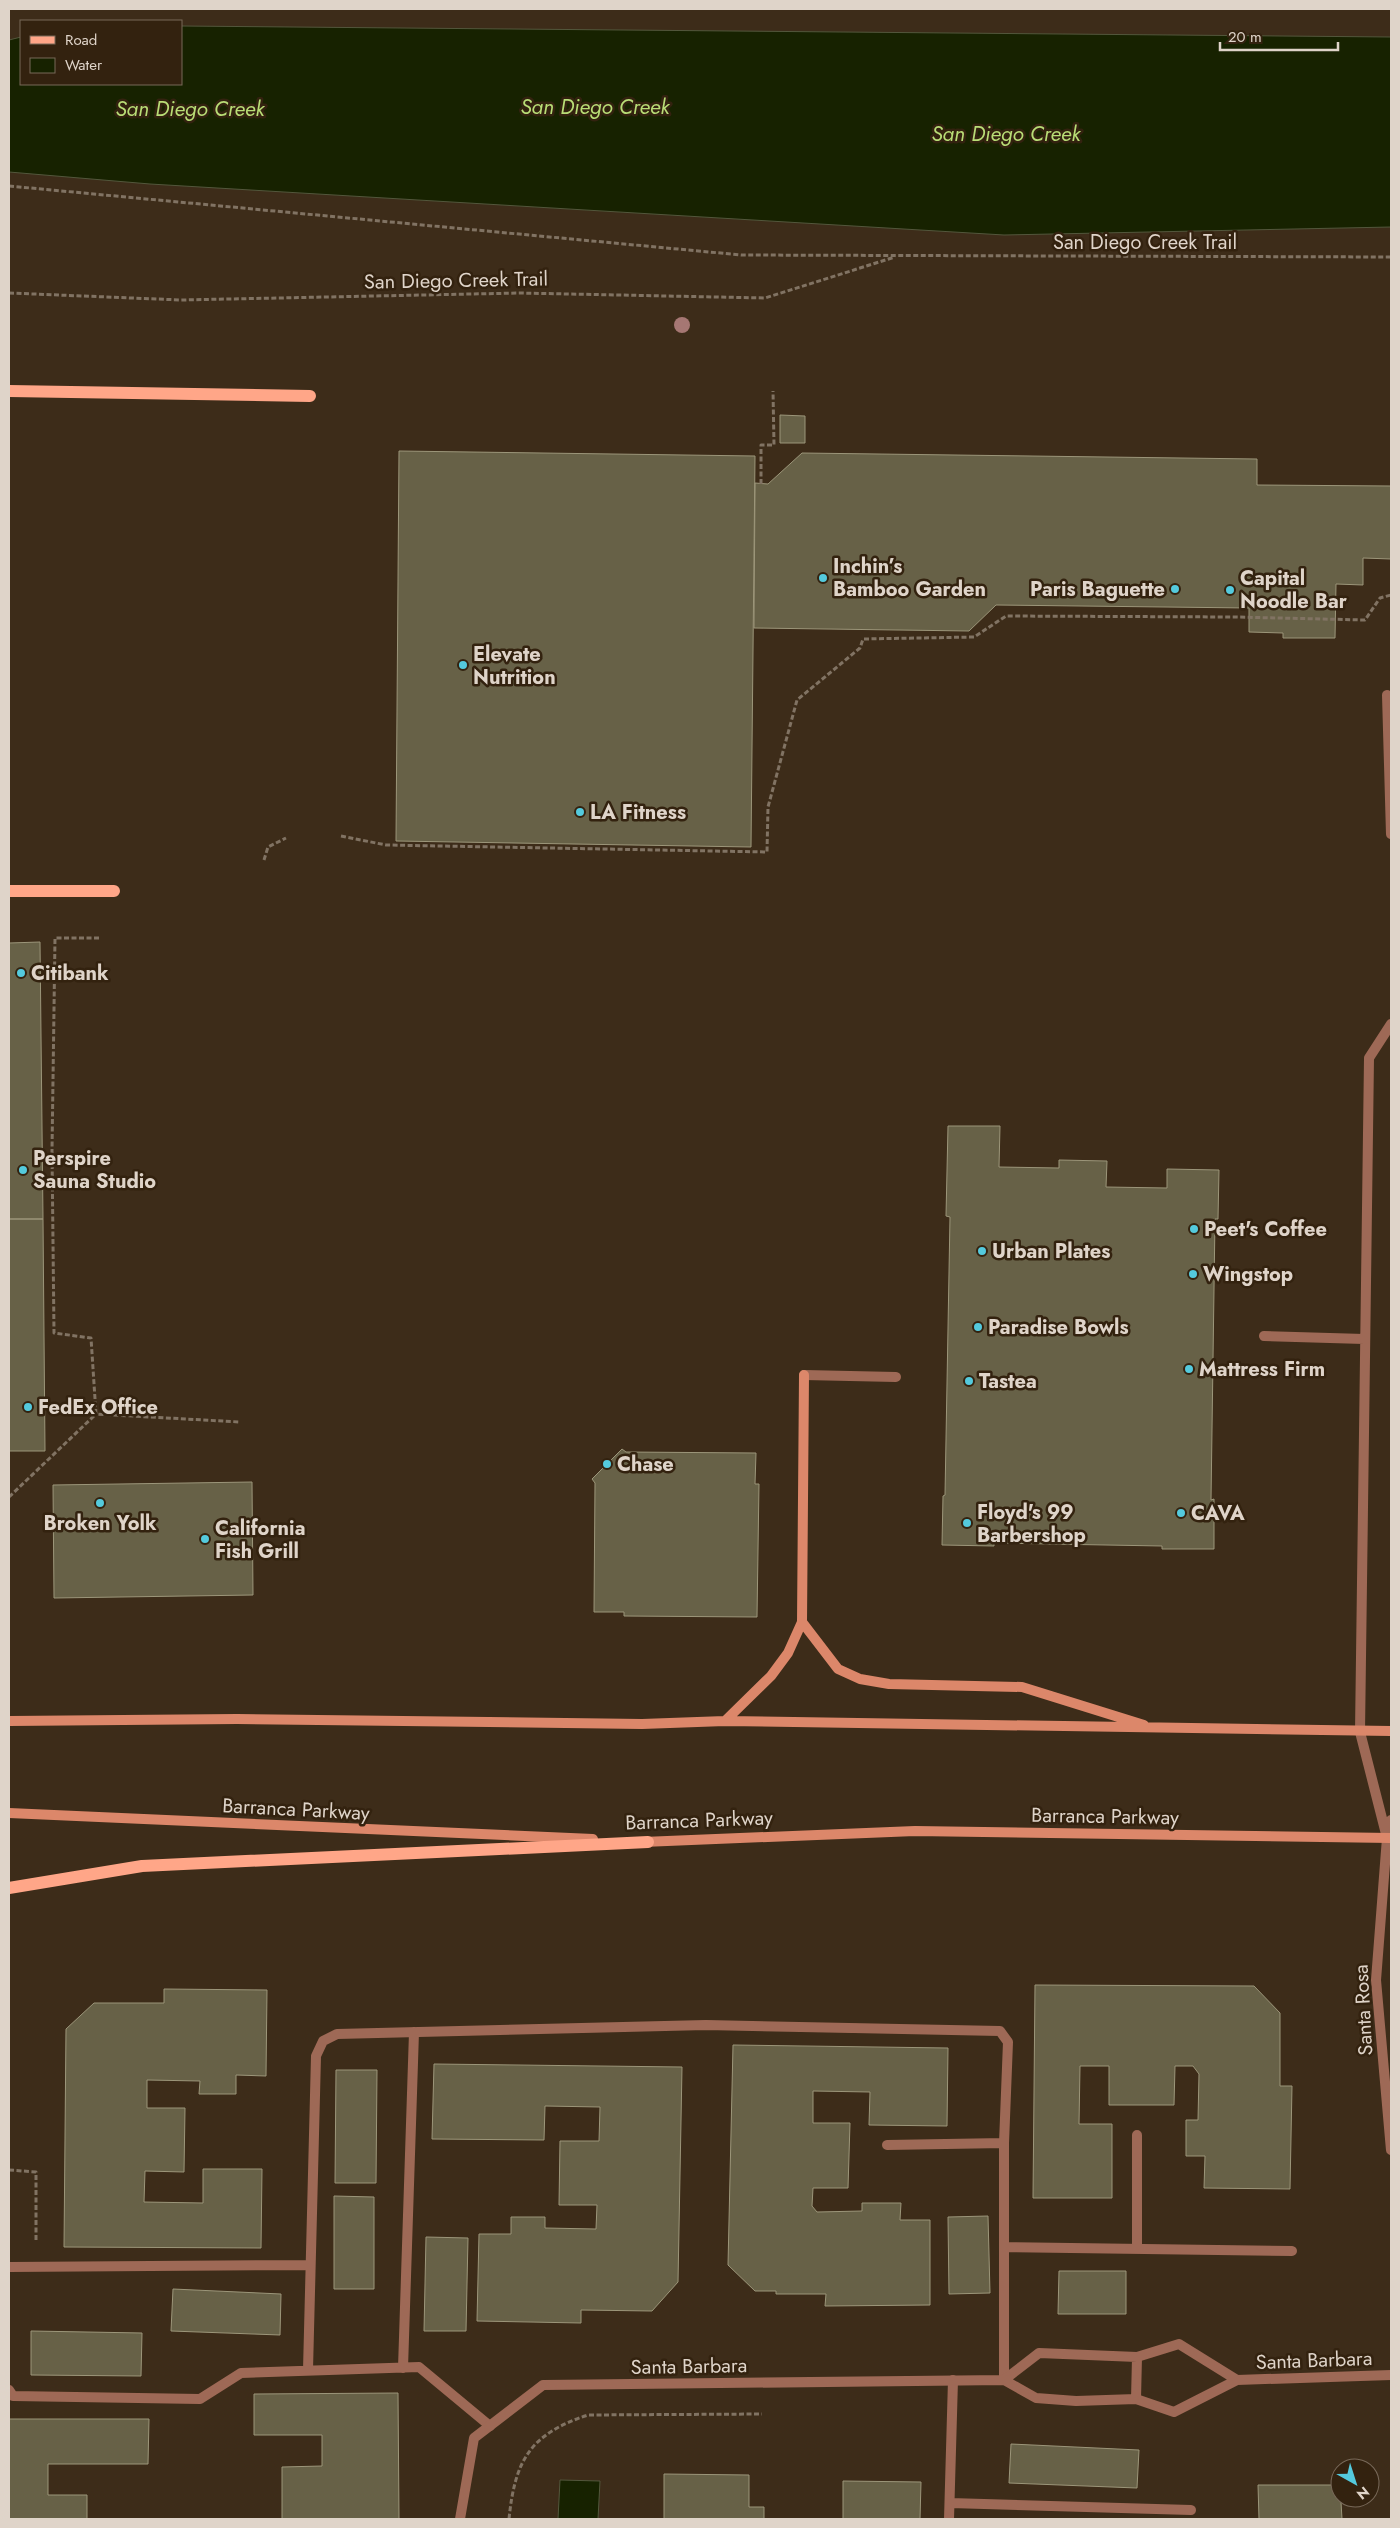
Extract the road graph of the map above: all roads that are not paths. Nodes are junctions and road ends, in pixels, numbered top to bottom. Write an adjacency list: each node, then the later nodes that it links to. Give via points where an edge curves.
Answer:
1 (9, 391): 2 (main road)
2 (310, 396)
3 (1387, 694): 4 (street)
4 (1391, 834)
5 (9, 890): 6 (main road)
6 (114, 891)
7 (1391, 1024): 9 (street, Santa Rosa, via 1369,1058)
8 (1264, 1336): 9 (street)
9 (1364, 1339): 17 (street, Santa Rosa)
10 (804, 1375): 11 (street); 12 (main road)
11 (896, 1377)
12 (802, 1622): 13 (main road, via 788,1653 771,1676); 15 (main road, via 838,1668 860,1679 889,1684 1022,1687)
13 (725, 1721): 14 (main road, via 642,1724 237,1719); 15 (main road)
14 (9, 1722)
15 (1155, 1728): 17 (main road)
16 (1391, 1730): 17 (main road)
17 (1360, 1732): 20 (street, Santa Rosa)
18 (9, 1813): 21 (main road, Barranca Parkway)
19 (1391, 1820): 20 (street, Santa Rosa)
20 (1389, 1838): 21 (main road, Barranca Parkway, via 915,1831); 27 (street, Santa Rosa, via 1376,1980)
21 (648, 1842): 22 (main road, via 142,1866)
22 (9, 1888)
23 (414, 2032): 25 (street, via 697,2025 1000,2031 1008,2042); 31 (street, via 337,2034 323,2041 316,2056); 34 (street)
24 (1137, 2135): 29 (street)
25 (1004, 2143): 26 (street); 28 (street)
26 (887, 2145)
27 (1391, 2150)
28 (1004, 2247): 29 (street); 38 (street)
29 (1137, 2248): 30 (street)
30 (1292, 2250)
31 (310, 2265): 32 (street); 35 (street)
32 (9, 2267)
33 (1137, 2357): 38 (street, Santa Barbara, via 1039,2353); 39 (street, Santa Barbara, via 1179,2344); 41 (street)
34 (403, 2368): 35 (street); 42 (street, via 419,2367)
35 (308, 2370): 40 (street, via 241,2373 200,2399 13,2396)
36 (1391, 2376): 39 (street, Santa Barbara)
37 (953, 2380): 38 (street, Santa Barbara); 42 (street, Santa Barbara, via 543,2385); 43 (street)
38 (1004, 2380): 41 (street, Santa Barbara, via 1036,2398 1076,2401)
39 (1237, 2380): 41 (street, Santa Barbara, via 1174,2412)
40 (9, 2390)
41 (1136, 2399)
42 (490, 2426): 45 (street, Santa Barbara, via 474,2438)
43 (950, 2503): 44 (street); 46 (street)
44 (1191, 2510)
45 (460, 2519)
46 (949, 2519)

